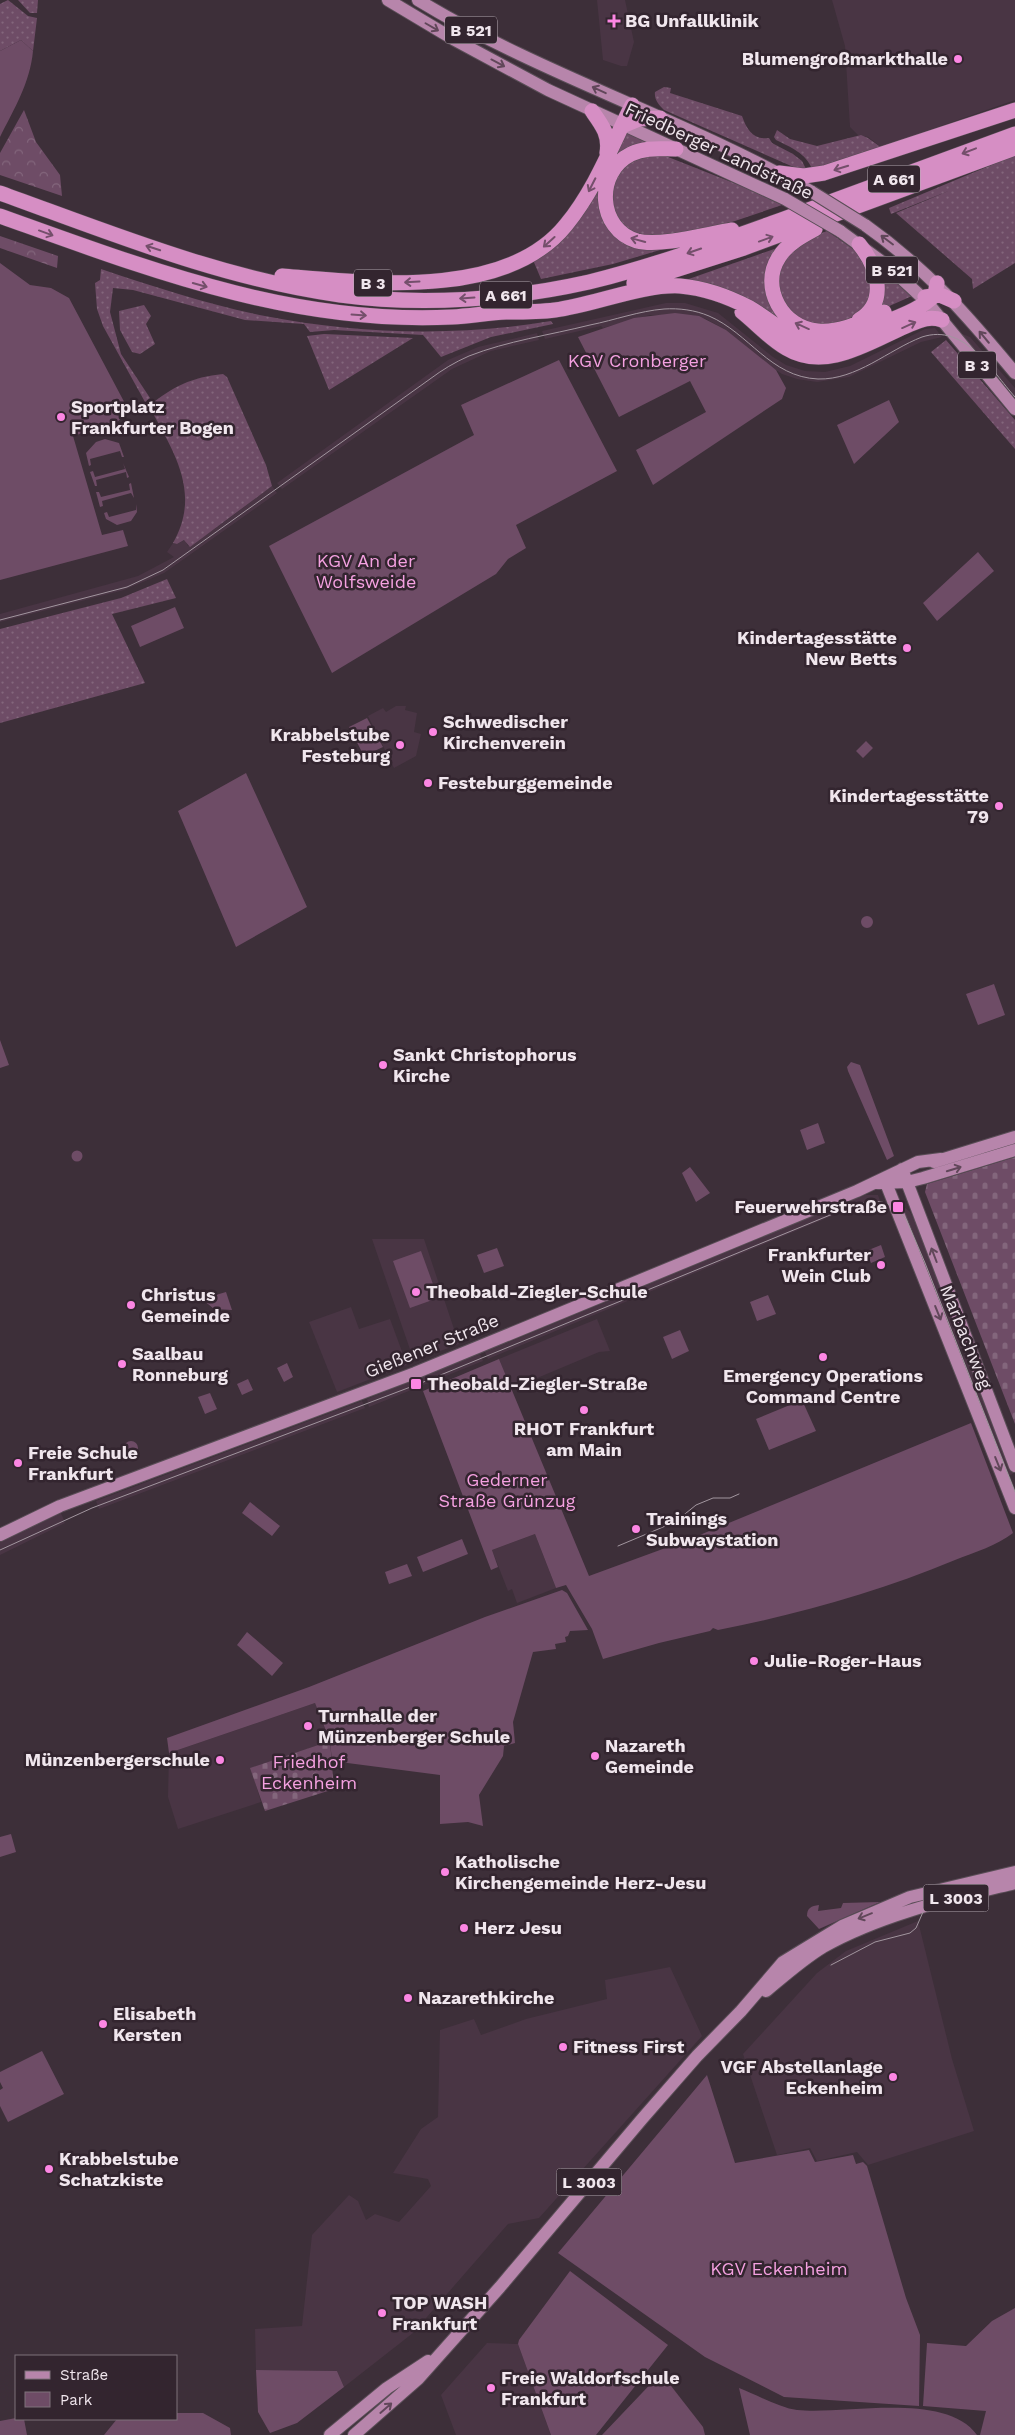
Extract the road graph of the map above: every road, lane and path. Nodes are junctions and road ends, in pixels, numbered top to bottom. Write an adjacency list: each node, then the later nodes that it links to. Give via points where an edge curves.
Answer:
1 (388, 0): 5 (main road, Friedberger Landstraße / B 521, one-way to 5, via 487,57)
2 (418, 0): 3 (main road, Friedberger Landstraße / B 521, one-way to 2, via 488,39)
3 (632, 105): 6 (main road, Friedberger Landstraße / B 521); 7 (highway)
4 (1015, 110): 12 (highway, one-way to 12, via 824,173 804,176)
5 (592, 111): 7 (main road, Friedberger Landstraße / B 521); 11 (highway, via 607,137)
6 (660, 118): 7 (highway, via 639,119); 12 (main road, Friedberger Landstraße)
7 (622, 126): 10 (main road, Friedberger Landstraße / B 521); 11 (highway)
8 (1015, 134): 16 (highway, A 661, one-way to 16)
9 (1015, 148): 14 (highway, A 661)
10 (676, 150): 16 (highway, one-way to 10, via 654,242 638,241 626,235 616,226 607,210 605,191 610,174 624,158 638,151); 17 (main road, Friedberger Landstraße / B 521, bridge, via 785,199)
11 (606, 157): 18 (highway, B 3, one-way to 18, via 566,226 533,254 512,266 478,275 373,283)
12 (778, 173): 20 (main road, Friedberger Landstraße, one-way to 12, bridge, via 908,257 865,225)
13 (0, 193): 18 (highway, A 661, one-way to 13, via 135,242)
14 (849, 209): 22 (highway, A 661, one-way to 14, via 637,282); 24 (highway, one-way to 14, via 813,331 799,325 777,303 771,285 773,268 785,250 799,238)
15 (0, 216): 22 (highway, A 661, one-way to 22, via 171,277 282,305 396,317)
16 (772, 223): 18 (highway, A 661, one-way to 18, via 660,262 586,282 479,297 410,300 341,295)
17 (859, 244): 20 (main road, Friedberger Landstraße / B 521); 24 (highway, via 873,264 878,287 869,311)
18 (233, 272)
19 (709, 292): 20 (highway, via 749,308 794,336 816,344 848,340); 22 (highway, via 669,286 554,310); 23 (highway, one-way to 23, via 734,305 785,348 818,357 849,352 922,319)
20 (930, 294): 21 (highway); 23 (main road, Friedberger Landstraße / B 521); 24 (highway)
21 (954, 301): 25 (main road, B 3, one-way to 21)
22 (504, 313)
23 (942, 320): 26 (main road, Friedberger Landstraße / B 3)
24 (849, 326)
25 (1015, 373)
26 (1015, 409)
27 (1015, 1137): 29 (main road, Gießener Straße, via 942,1159 918,1162)
28 (1015, 1150): 29 (main road, Gießener Straße, one-way to 28)
29 (905, 1175): 30 (main road, Gießener Straße); 31 (main road, Marbachweg, one-way to 29)
30 (882, 1182): 32 (main road, Marbachweg, one-way to 32); 33 (main road, Gießener Straße, via 414,1374 60,1506)
31 (1015, 1466)
32 (1014, 1499)
33 (0, 1536)
34 (1015, 1872): 36 (main road, L 3003, one-way to 36, via 910,1897 842,1926 783,1962)
35 (1015, 1884): 36 (main road, L 3003, via 918,1908 847,1935 808,1957)
36 (741, 2011): 37 (main road, L 3003, via 685,2070 500,2287)
37 (438, 2354): 38 (main road, L 3003, via 387,2388); 39 (main road, L 3003, one-way to 37, via 418,2379)
38 (330, 2435)
39 (354, 2435)

